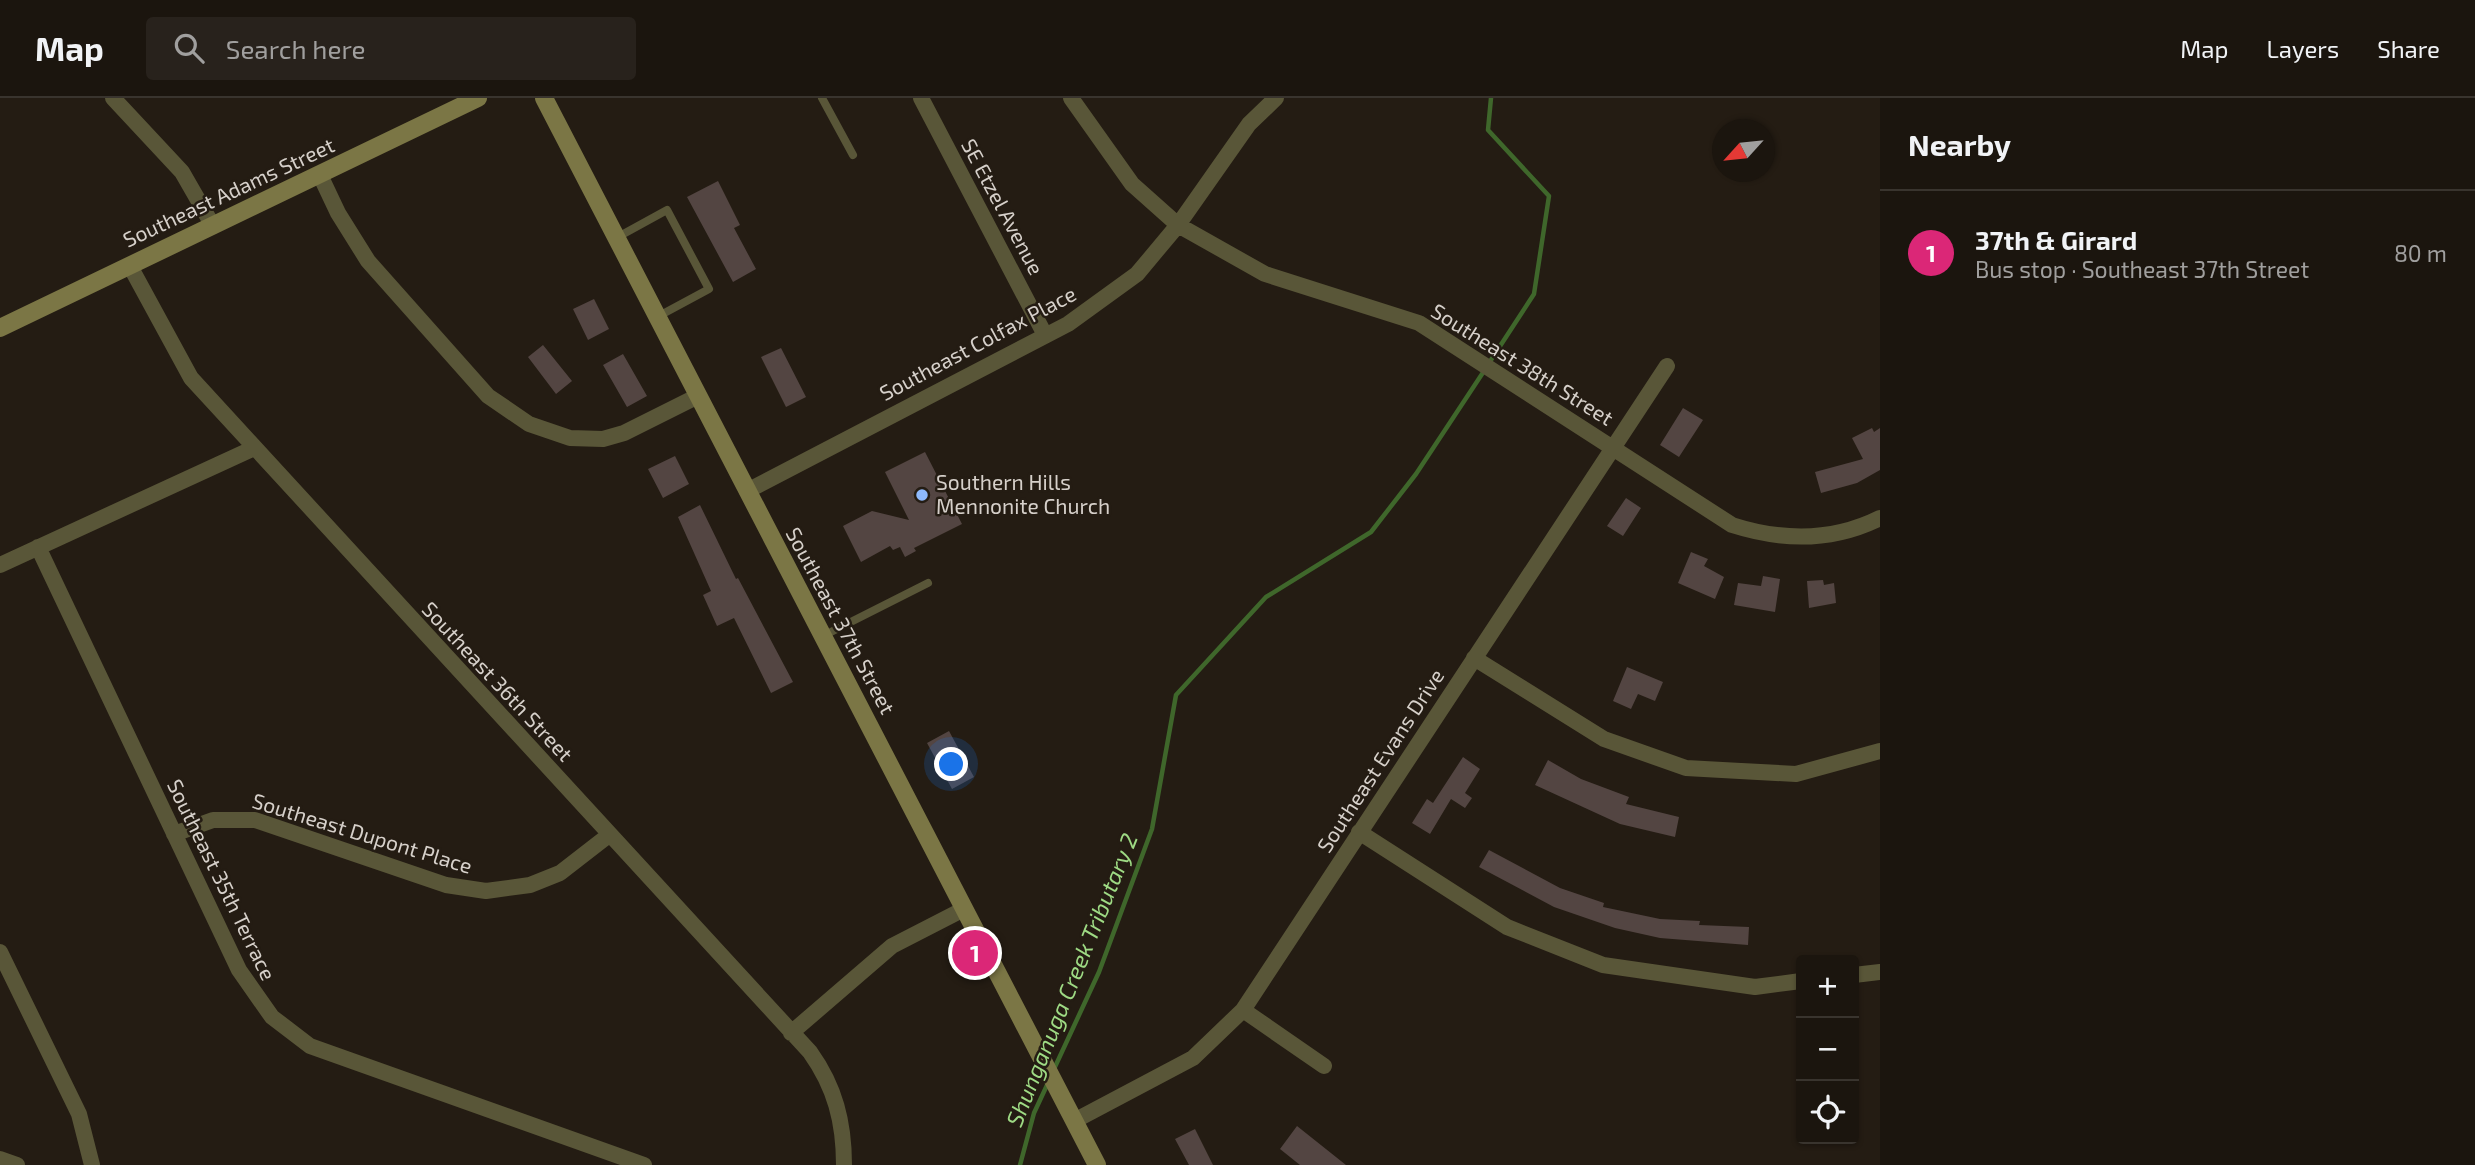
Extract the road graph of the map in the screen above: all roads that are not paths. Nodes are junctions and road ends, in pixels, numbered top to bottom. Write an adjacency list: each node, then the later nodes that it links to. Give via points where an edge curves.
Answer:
1 (113, 98): 11 (street, via 183,172)
2 (478, 98): 9 (main road, Southeast Adams Street)
3 (544, 98): 12 (main road, Southeast 37th Street)
4 (822, 98): 8 (lane)
5 (921, 98): 16 (street, SE Etzel Avenue)
6 (1071, 98): 10 (street, Southeast 38th Street, via 1132,184)
7 (1276, 98): 10 (street, Southeast Colfax Place, via 1249,124)
8 (853, 155)
9 (320, 175): 11 (main road, Southeast Adams Street); 18 (street, via 368,261 488,396 529,424 570,438 603,439)
10 (1178, 225): 16 (street, Southeast Colfax Place, via 1137,274 1068,324); 19 (street, Southeast 38th Street, via 1265,274 1419,323)
11 (213, 226): 13 (main road, Southeast Adams Street)
12 (616, 238): 14 (main road, Southeast 37th Street); 14 (lane, via 667,210 709,289)
13 (130, 266): 15 (main road, Southeast Adams Street); 20 (street, Southeast 36th Street, via 180,362)
14 (657, 317): 18 (main road, Southeast 37th Street)
15 (0, 328)
16 (1045, 335): 21 (street, Southeast Colfax Place)
17 (1667, 366): 19 (street, Southeast Evans Drive)
18 (698, 396): 21 (main road, Southeast 37th Street)
19 (1611, 446): 22 (street, Southeast 38th Street, via 1709,512 1749,530 1821,536 1851,531); 27 (street, Southeast Evans Drive)
20 (254, 449): 23 (street); 31 (street, Southeast 36th Street)
21 (747, 491): 26 (main road, Southeast 37th Street)
22 (1880, 518)
23 (38, 547): 24 (street); 30 (street, Southeast 35th Terrace)
24 (0, 565)
25 (928, 583): 26 (lane)
26 (823, 636): 32 (main road, Southeast 37th Street)
27 (1474, 658): 28 (street, via 1604,739 1686,768 1796,774); 29 (street, Southeast Evans Drive)
28 (1880, 751)
29 (1359, 832): 36 (street, via 1507,927 1602,965 1755,987); 37 (street, Southeast Evans Drive)
30 (174, 834): 31 (street, Southeast Dupont Place, via 213,820 255,820 446,886 486,891 530,885 560,873); 44 (street, Southeast 35th Terrace, via 248,986 288,1031 310,1046)
31 (608, 835): 38 (street, Southeast 36th Street)
32 (964, 908): 38 (street, via 892,946); 40 (main road, Southeast 37th Street)
33 (0, 952): 43 (street, via 79,1114)
34 (1880, 972): 35 (street)
35 (1859, 974)
36 (1796, 982)
37 (1243, 1010): 39 (street); 40 (street, Southeast Evans Drive, via 1193,1058)
38 (791, 1033): 45 (street, Southeast 36th Street, via 831,1087 841,1120)
39 (1324, 1066)
40 (1071, 1116): 46 (main road, Southeast 37th Street)
41 (0, 1159): 42 (street)
42 (17, 1165)
43 (92, 1165)
44 (644, 1165)
45 (844, 1165)
46 (1097, 1165)

